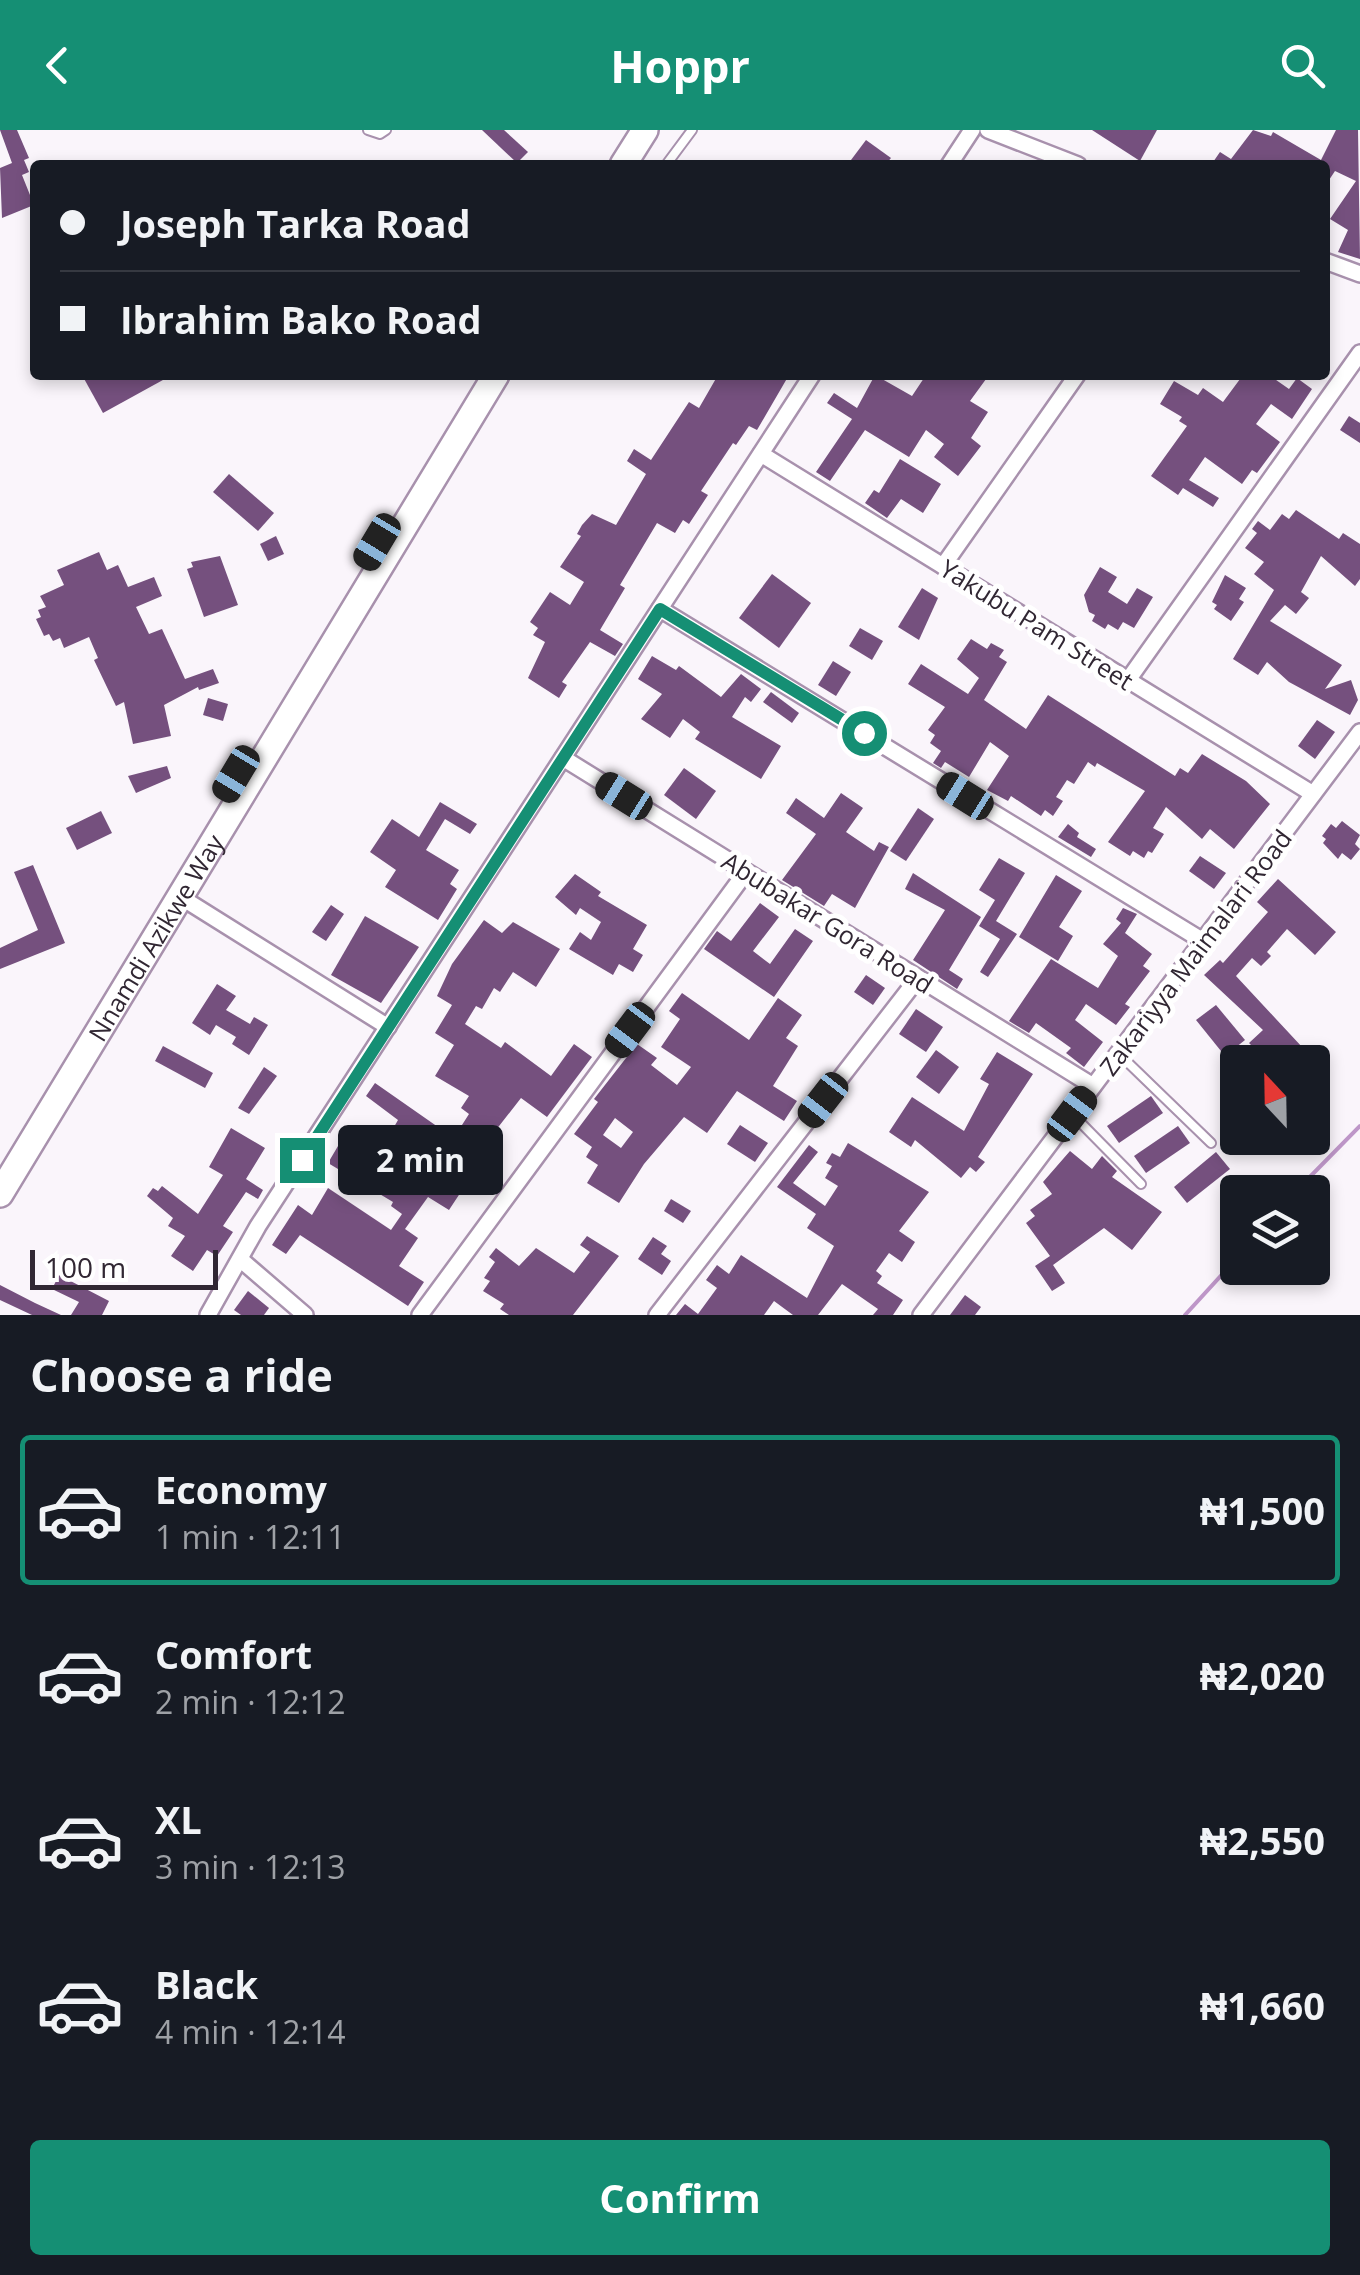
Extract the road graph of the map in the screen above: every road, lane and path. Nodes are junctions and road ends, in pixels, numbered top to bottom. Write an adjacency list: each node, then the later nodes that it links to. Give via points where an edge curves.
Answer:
1 (368, 130): 2 (lane)
2 (386, 130)
3 (645, 130): 7 (highway)
4 (692, 130): 8 (lane)
5 (972, 130): 9 (street)
6 (988, 130): 10 (street)
7 (624, 153)
8 (670, 160)
9 (952, 160)
10 (1065, 160)
11 (1330, 263): 12 (street)
12 (1360, 274)
13 (1360, 353): 21 (street)
14 (475, 380): 28 (highway, Nnamdi Azikwe Way)
15 (493, 380): 26 (highway, Nnamdi Azikwe Way)
16 (809, 380): 18 (street)
17 (1074, 380): 19 (street)
18 (761, 454): 19 (street, Yakubu Pam Street); 20 (street)
19 (943, 566): 21 (street, Yakubu Pam Street)
20 (660, 609): 23 (street); 27 (street)
21 (1128, 680): 24 (street, Yakubu Pam Street)
22 (1360, 732): 24 (street, Zakariyya Maimalari Road)
23 (563, 758): 25 (street, Abubakar Gora Road); 30 (street)
24 (1313, 794): 27 (street, Zakariyya Maimalari Road)
25 (746, 872): 29 (street, Abubakar Gora Road); 41 (street)
26 (179, 896): 28 (highway, Nnamdi Azikwe Way); 30 (street)
27 (1202, 941): 31 (street, Zakariyya Maimalari Road)
28 (121, 978): 35 (highway, Nnamdi Azikwe Way); 37 (highway, Nnamdi Azikwe Way)
29 (918, 978): 32 (street, Abubakar Gora Road); 42 (street)
30 (388, 1027): 38 (street)
31 (1118, 1052): 32 (street, Zakariyya Maimalari Road); 34 (lane)
32 (1093, 1086): 33 (street, Zakariyya Maimalari Road)
33 (1072, 1114): 36 (lane); 43 (street, Zakariyya Maimalari Road)
34 (1211, 1143)
35 (0, 1164)
36 (1141, 1184)
37 (0, 1194)
38 (240, 1259): 39 (street); 40 (street)
39 (208, 1315)
40 (305, 1315)
41 (420, 1315)
42 (657, 1315)
43 (921, 1315)

